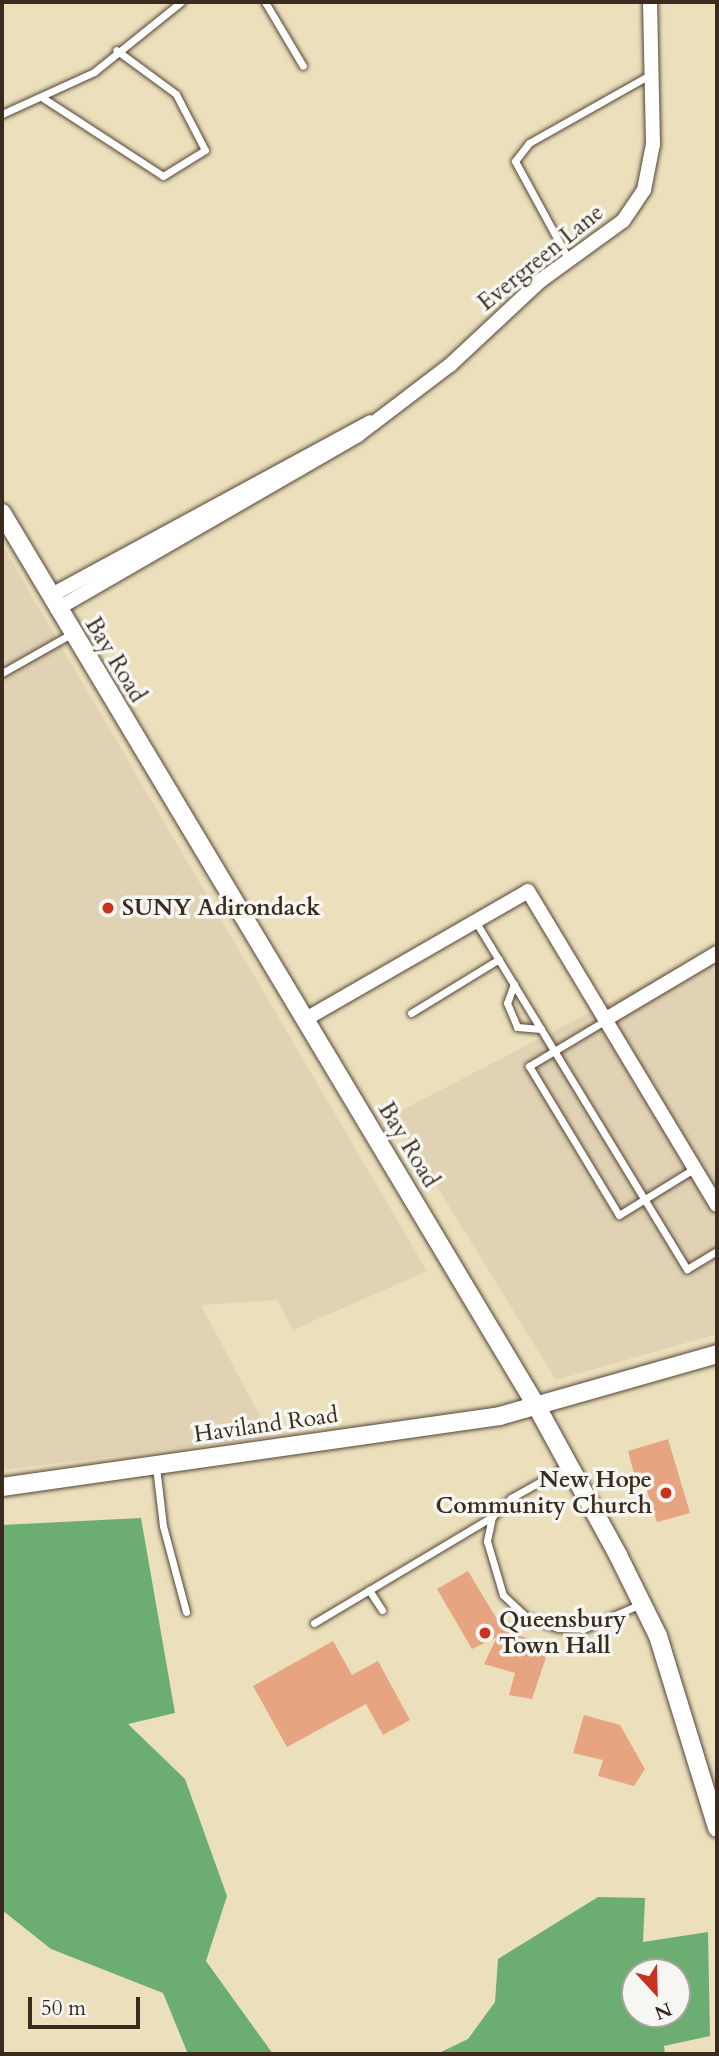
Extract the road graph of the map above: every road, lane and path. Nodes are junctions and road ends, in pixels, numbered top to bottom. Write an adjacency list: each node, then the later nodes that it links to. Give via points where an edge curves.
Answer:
1 (181, 2): 4 (lane)
2 (265, 2): 5 (lane)
3 (650, 2): 6 (street, Evergreen Lane)
4 (116, 50): 7 (lane, via 94,72); 7 (lane, via 176,94 205,150 163,176)
5 (303, 66)
6 (648, 76): 9 (street, Evergreen Lane, via 657,110 644,190 623,221); 9 (lane, via 529,143 515,161)
7 (43, 98): 8 (lane)
8 (2, 114)
9 (570, 262): 11 (street, Evergreen Lane, via 375,420 351,427)
10 (2, 513): 11 (street, Bay Road)
11 (53, 602): 12 (street, Bay Road)
12 (71, 634): 13 (lane); 20 (street, Bay Road)
13 (2, 673)
14 (474, 919): 16 (lane); 19 (street, via 528,891); 20 (street)
15 (717, 953): 19 (street)
16 (499, 959): 17 (lane); 18 (lane)
17 (514, 984): 21 (lane); 21 (lane, via 508,1003 517,1027)
18 (411, 1013)
19 (607, 1019): 22 (lane); 23 (street)
20 (304, 1020): 28 (street, Bay Road)
21 (541, 1029): 22 (lane)
22 (555, 1050): 24 (lane); 24 (lane, via 529,1066 619,1215)
23 (695, 1167): 24 (lane); 25 (street)
24 (645, 1199): 26 (lane, via 687,1269)
25 (717, 1205)
26 (717, 1251)
27 (717, 1354): 28 (street, Haviland Road)
28 (537, 1407): 29 (street, Haviland Road); 30 (street, Bay Road)
29 (156, 1466): 31 (street, Haviland Road); 36 (lane, via 163,1526)
30 (569, 1466): 32 (lane, via 511,1498); 34 (street, Bay Road)
31 (2, 1487)
32 (492, 1517): 33 (lane); 34 (lane, via 487,1541 493,1568 503,1595 528,1618 583,1629)
33 (369, 1590): 35 (lane); 37 (lane)
34 (642, 1603): 38 (street, Bay Road, via 700,1757)
35 (382, 1610)
36 (186, 1612)
37 (314, 1623)
38 (717, 1828)

